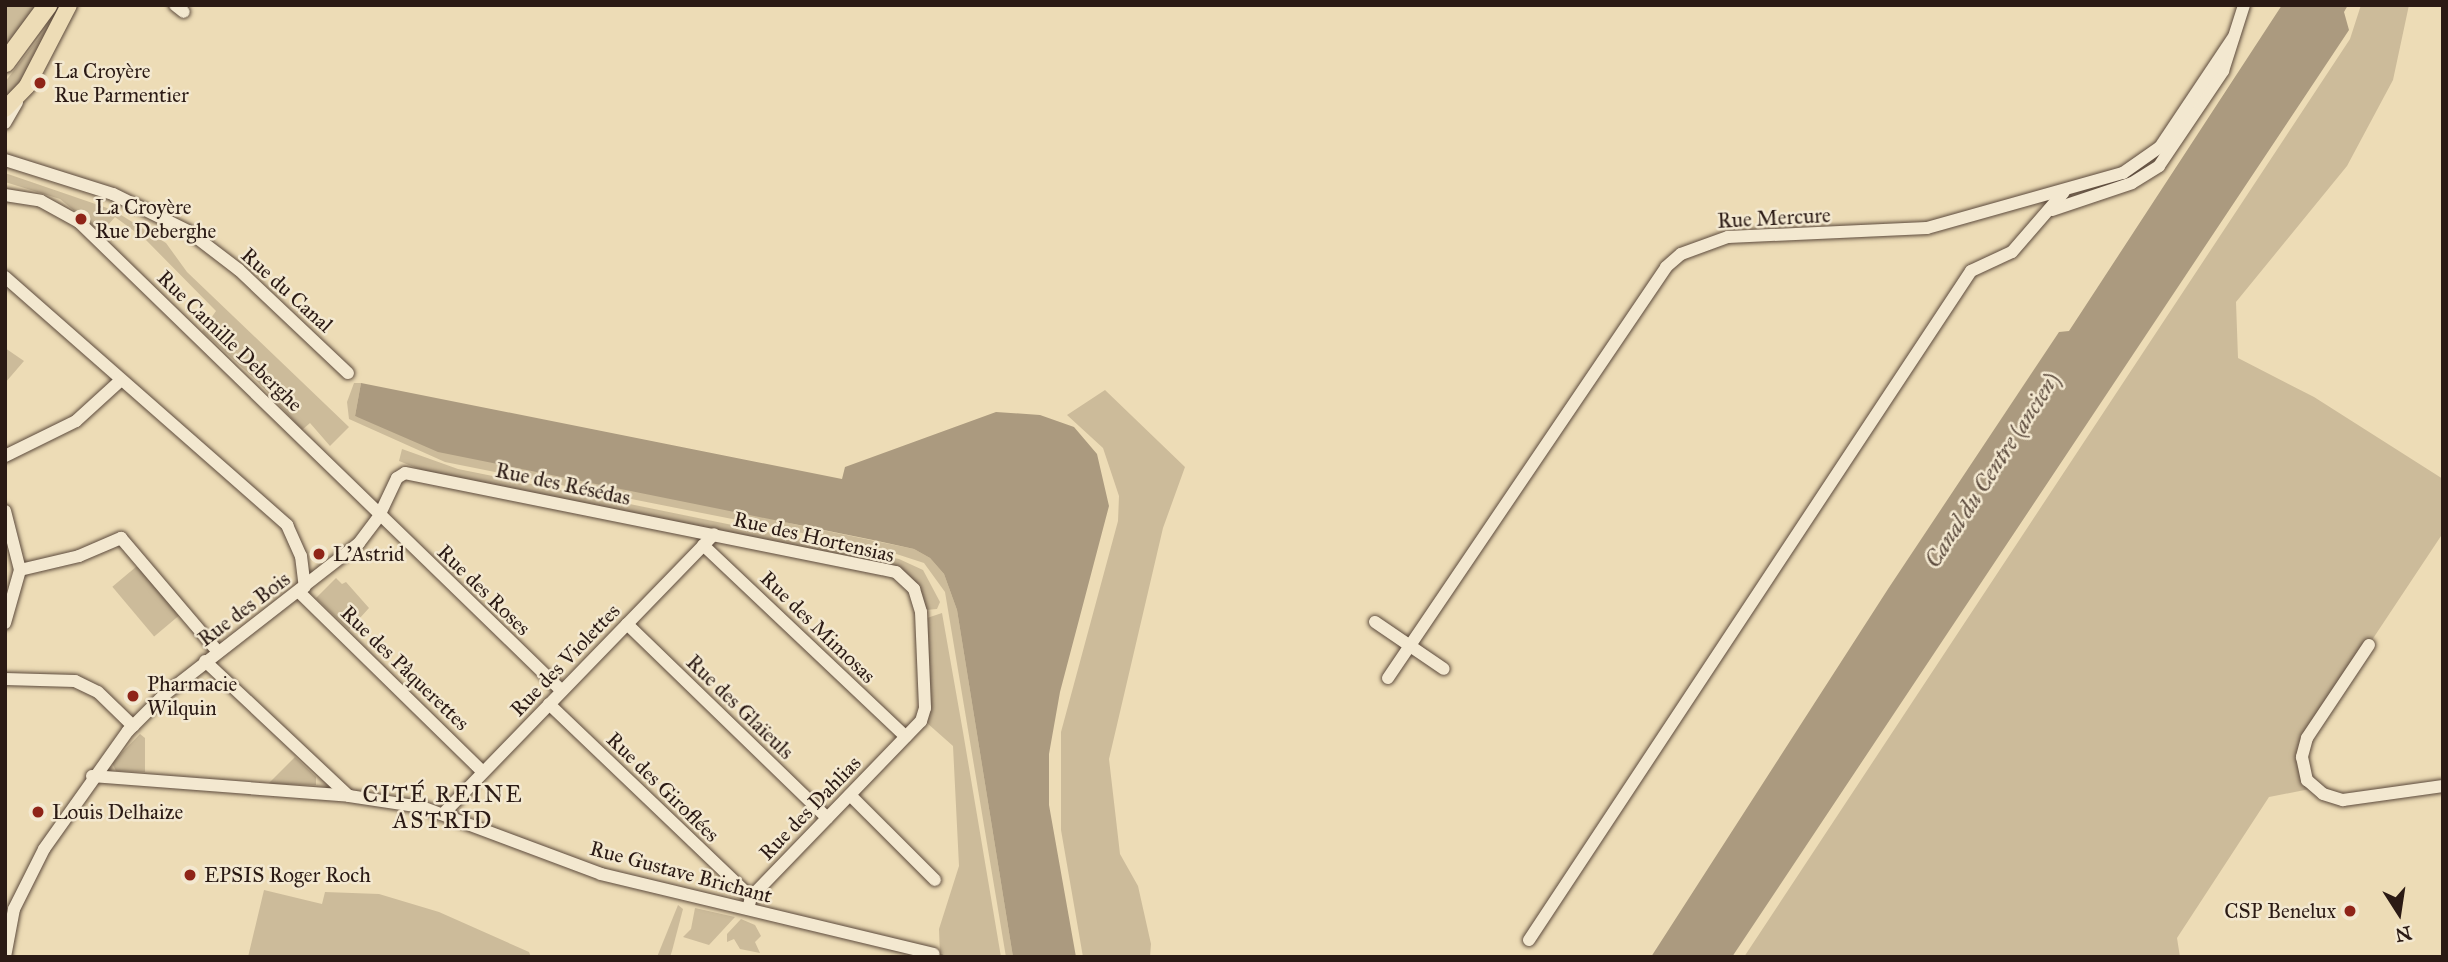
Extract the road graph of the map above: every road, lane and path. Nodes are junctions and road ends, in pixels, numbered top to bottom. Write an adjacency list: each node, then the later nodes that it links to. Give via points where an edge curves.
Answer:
1 (47, 5): 5 (highway)
2 (69, 5): 6 (main road)
3 (2244, 5): 4 (street, Rue Mercure)
4 (2233, 38): 10 (street, Rue Mercure, via 2148,158 2123,173); 12 (street, Rue Mercure, via 2215,86 2158,166 2132,183 2064,203)
5 (5, 62)
6 (27, 86): 7 (main road); 8 (street)
7 (5, 109)
8 (5, 123)
9 (5, 160): 14 (street, Rue du Canal, via 113,194 188,231 239,270)
10 (2065, 190): 12 (street); 28 (street, Rue Mercure, via 1927,228 1728,237 1681,254 1666,267)
11 (9, 193): 19 (street, Rue Camille Deberghe, via 41,201 79,222)
12 (2035, 226): 47 (street, via 2011,252 1978,265 1966,278)
13 (5, 277): 15 (street)
14 (348, 373)
15 (120, 381): 16 (street, via 76,421); 23 (street, via 287,525 301,556)
16 (5, 456)
17 (405, 473): 19 (street, Rue des Bois, via 397,478); 20 (street, Rue des Résédas)
18 (5, 511): 22 (street)
19 (379, 516): 23 (street, Rue des Bois, via 359,543); 34 (street, Rue des Roses)
20 (713, 534): 21 (street, Rue des Violettes); 37 (street, Rue des Hortensias, via 896,572 914,589 921,612 925,708 921,721)
21 (704, 545): 26 (street, Rue des Violettes); 37 (street, Rue des Mimosas)
22 (20, 570): 25 (street); 29 (street, via 79,556 121,538)
23 (302, 589): 29 (street, Rue des Bois); 38 (street, Rue des Pâquerettes)
24 (1375, 622): 28 (street)
25 (5, 623)
26 (627, 624): 34 (street, Rue des Violettes); 44 (street, Rue des Glaïeuls)
27 (2369, 645): 40 (street, via 2307,738 2302,757 2307,780 2323,794 2343,800)
28 (1410, 646): 31 (street); 33 (street, Rue Mercure)
29 (218, 652): 30 (street, Rue des Bois)
30 (205, 662): 36 (street, Rue des Bois); 42 (street)
31 (1444, 669)
32 (5, 678): 36 (street, via 75,681 98,692)
33 (1388, 678)
34 (562, 691): 35 (street, Rue des Violettes)
35 (549, 704): 38 (street, Rue des Violettes); 46 (street, Rue des Giroflées)
36 (133, 726): 39 (street, Rue des Bois)
37 (906, 737): 41 (street, Rue des Dahlias)
38 (483, 772): 43 (street, Rue des Violettes)
39 (92, 776): 42 (street, Rue Gustave Brichant); 48 (street, Rue des Bois, via 44,849 14,909)
40 (2443, 786)
41 (850, 795): 44 (street, Rue des Dahlias); 45 (street)
42 (349, 796): 43 (street, Rue Gustave Brichant)
43 (444, 813): 46 (street, Rue Gustave Brichant, via 601,874)
44 (827, 818): 46 (street, Rue des Dahlias)
45 (934, 880)
46 (750, 903): 49 (street, Rue Gustave Brichant)
47 (1529, 940)
48 (5, 948): 50 (street, Rue des Bois)
49 (933, 954)
50 (5, 957)

